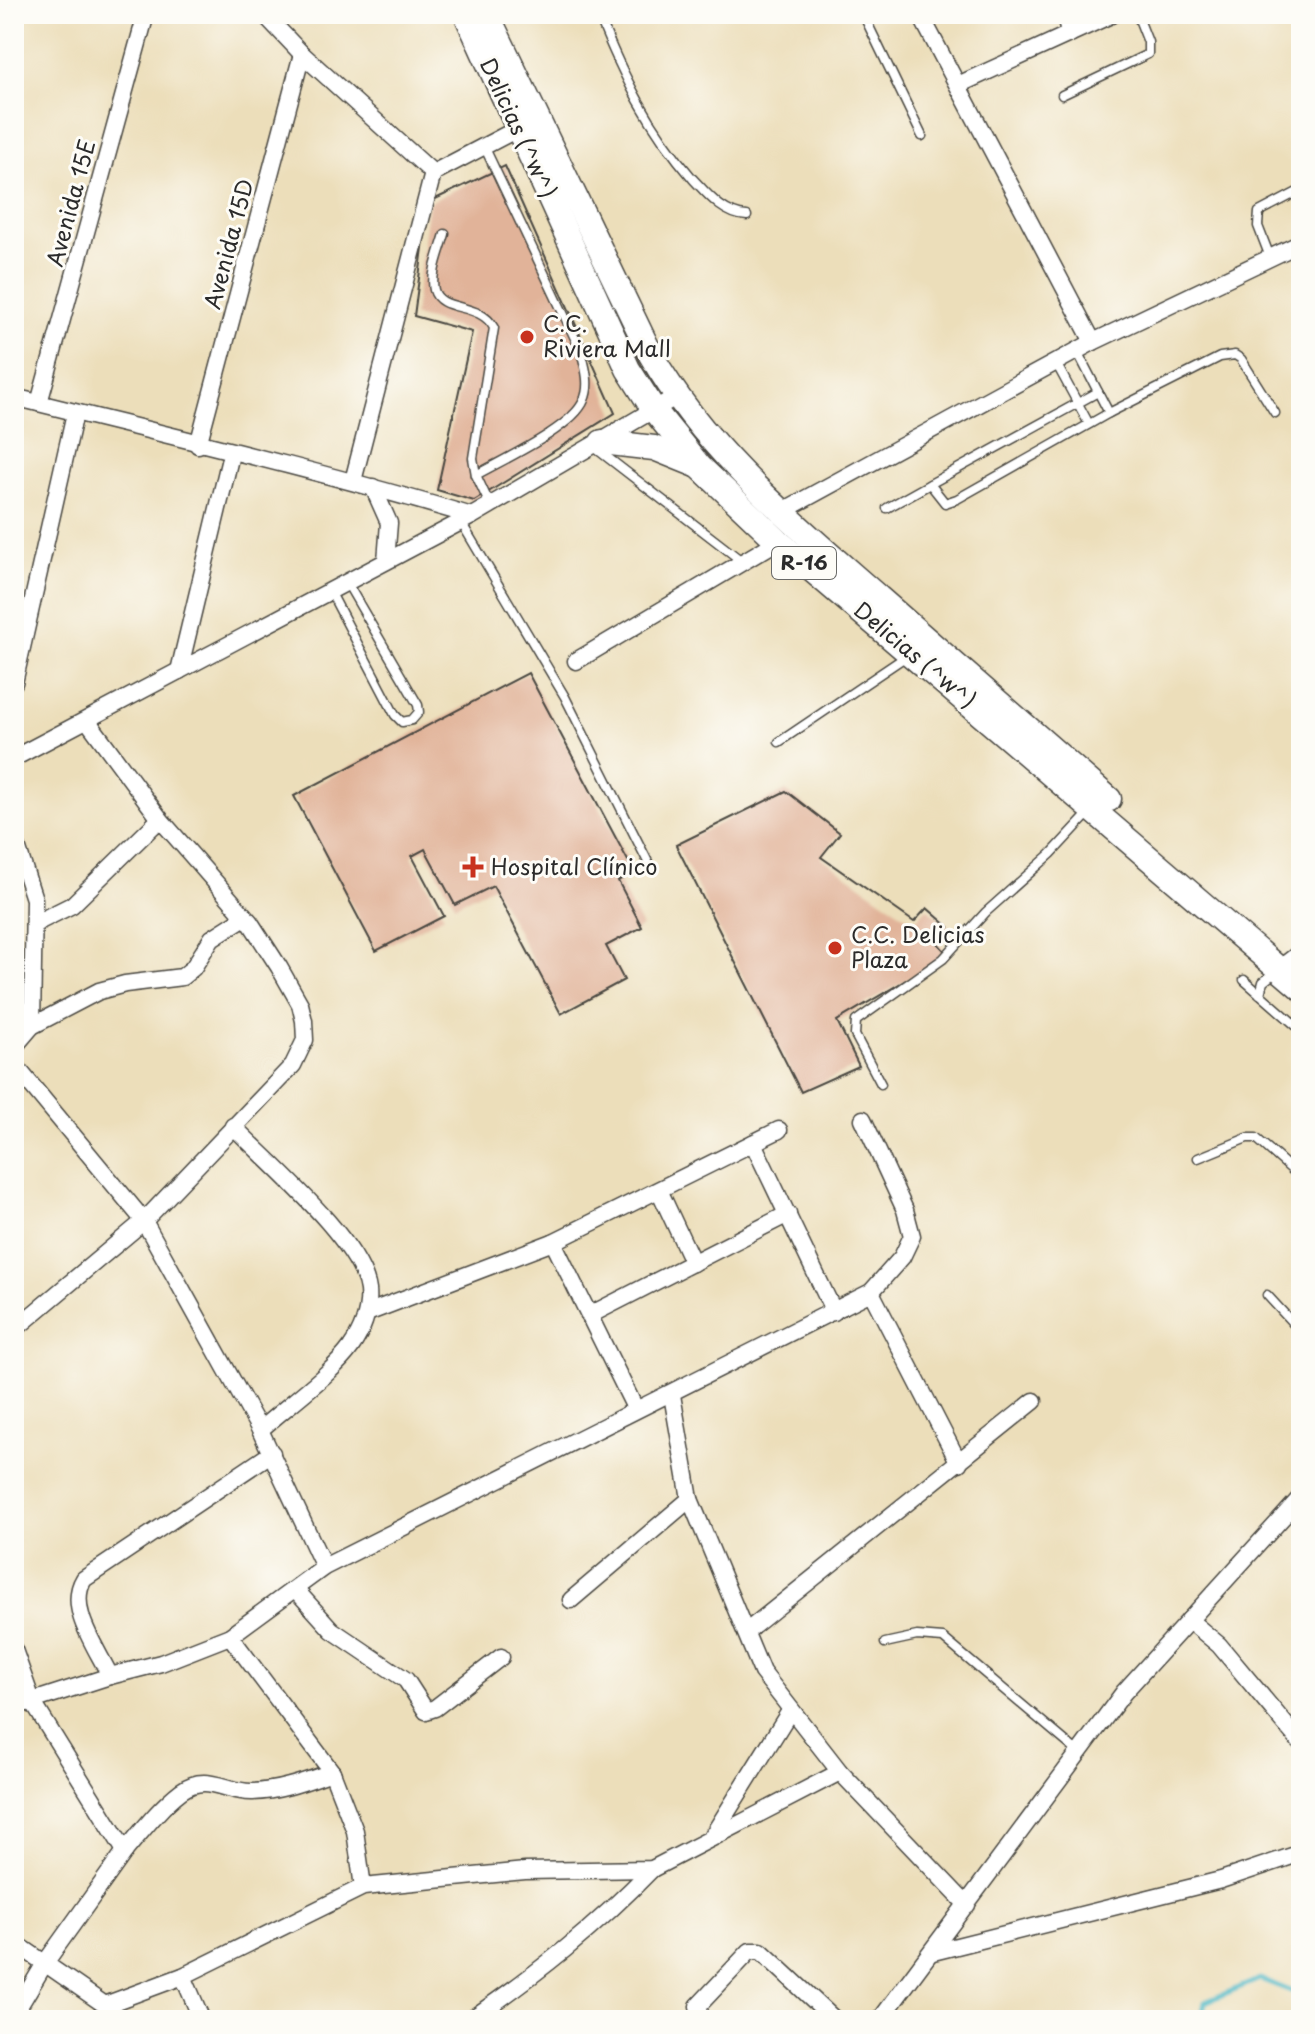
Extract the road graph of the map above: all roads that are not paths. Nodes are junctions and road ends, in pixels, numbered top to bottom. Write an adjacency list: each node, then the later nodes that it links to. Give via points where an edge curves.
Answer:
1 (146, 14): 31 (street, Avenida 15E)
2 (264, 14): 12 (street)
3 (466, 14): 15 (main road, Delicias (^w^) / R-16)
4 (487, 14): 28 (main road, Delicias (^w^) / R-16, via 641,334)
5 (598, 14): 20 (lane, via 637,104 656,134 725,210)
6 (863, 14): 16 (lane)
7 (920, 14): 13 (street)
8 (1064, 14): 11 (street)
9 (1113, 14): 11 (street)
10 (1137, 14): 14 (lane, via 1148,54)
11 (1070, 34): 13 (street)
12 (302, 54): 18 (street); 37 (street, Avenida 15D)
13 (958, 85): 24 (street)
14 (1062, 95)
15 (519, 128): 17 (street); 32 (main road, Delicias (^w^) / R-16, via 620,352)
16 (922, 136)
17 (483, 144): 18 (street); 41 (lane, via 581,351 587,386 585,400 568,421)
18 (433, 173): 42 (street)
19 (1301, 190): 23 (lane, via 1259,212 1258,226)
20 (747, 216)
21 (445, 234): 41 (lane, via 434,281 438,298 480,311 494,328 473,458)
22 (1301, 243): 23 (street)
23 (1270, 257): 24 (street)
24 (1093, 342): 25 (street)
25 (1077, 350): 26 (street); 27 (lane)
26 (1056, 362): 30 (lane); 47 (street)
27 (1098, 392): 30 (lane); 34 (lane)
28 (677, 396): 32 (street); 47 (main road, Delicias (^w^) / R-16, via 722,454)
29 (14, 397): 31 (street)
30 (1078, 402): 36 (lane); 43 (lane)
31 (39, 403): 33 (street)
32 (654, 410): 38 (street); 40 (main road, Delicias (^w^) / R-16)
33 (75, 413): 37 (street); 57 (street)
34 (1109, 413): 35 (lane, via 1228,355 1246,365); 36 (lane)
35 (1275, 413)
36 (1089, 424): 43 (lane, via 950,502 941,502)
37 (198, 445): 39 (street)
38 (597, 445): 40 (main road, via 654,448); 45 (street); 51 (lane)
39 (231, 454): 42 (street); 56 (street)
40 (700, 467): 49 (main road, Delicias (^w^) / R-16)
41 (476, 475): 45 (lane)
42 (353, 481): 44 (street)
43 (930, 484): 46 (lane)
44 (373, 487): 48 (street); 50 (street, via 389,523)
45 (490, 505): 48 (street)
46 (887, 508)
47 (781, 512): 67 (main road, Delicias (^w^) / R-16)
48 (466, 519): 50 (street); 64 (lane, via 565,697)
49 (778, 541): 51 (street); 54 (main road, Delicias (^w^) / R-16)
50 (386, 561): 52 (street)
51 (743, 562): 55 (street)
52 (347, 582): 53 (street); 53 (lane, via 418,705 412,720 402,722 395,715)
53 (330, 591): 56 (street)
54 (912, 652): 59 (lane); 61 (main road, Delicias (^w^) / R-16)
55 (576, 661)
56 (179, 671): 58 (street)
57 (14, 683)
58 (87, 720): 60 (street); 62 (street)
59 (779, 742)
60 (14, 758)
61 (1095, 808): 67 (main road, Delicias (^w^) / R-16); 75 (lane, via 943,959 856,1021 855,1035)
62 (160, 819): 65 (street); 66 (street, via 72,905)
63 (14, 837): 66 (street, via 32,887)
64 (650, 866)
65 (245, 917): 71 (street, via 212,938 182,977 99,991); 77 (street, via 300,1004 305,1040 293,1065)
66 (34, 924): 71 (street)
67 (1294, 961): 69 (main road, Delicias (^w^) / R-16); 70 (lane, via 1263,982)
68 (1244, 980): 70 (lane)
69 (1301, 988)
70 (1260, 994): 72 (lane)
71 (32, 1026): 73 (street)
72 (1301, 1030)
73 (14, 1047)
74 (14, 1064): 84 (street)
75 (881, 1084)
76 (863, 1119): 87 (street, via 912,1236 902,1257)
77 (233, 1126): 84 (street); 90 (street, via 344,1242 362,1271)
78 (779, 1130): 79 (street)
79 (753, 1143): 82 (street); 83 (street)
80 (1198, 1158): 81 (lane, via 1256,1138)
81 (1301, 1178)
82 (659, 1190): 85 (street); 86 (street)
83 (788, 1214): 86 (street); 89 (street)
84 (144, 1221): 92 (street); 97 (street)
85 (553, 1242): 90 (street); 91 (street)
86 (693, 1263): 91 (street)
87 (871, 1292): 89 (street); 99 (street)
88 (1267, 1295): 93 (lane)
89 (834, 1312): 94 (street)
90 (367, 1313): 97 (street, via 348,1351)
91 (590, 1315): 96 (street)
92 (14, 1330)
93 (1301, 1332)
94 (672, 1395): 96 (street); 101 (street)
95 (1034, 1401): 99 (street)
96 (635, 1408): 102 (street)
97 (260, 1430): 98 (street)
98 (272, 1453): 102 (street); 111 (street, via 84,1579 77,1589 79,1610)
99 (959, 1463): 106 (street)
100 (1301, 1497): 105 (street)
101 (690, 1499): 104 (street); 106 (street)
102 (324, 1567): 103 (street)
103 (295, 1589): 107 (street); 110 (street, via 332,1630 406,1680 426,1711)
104 (571, 1600)
105 (1189, 1620): 115 (street, via 1219,1645); 116 (street)
106 (746, 1632): 114 (street, via 762,1672)
107 (230, 1636): 111 (street); 117 (street)
108 (885, 1643): 116 (lane, via 917,1636 943,1638)
109 (14, 1650): 112 (street)
110 (501, 1657)
111 (110, 1676): 112 (street)
112 (32, 1701): 113 (street); 120 (street)
113 (14, 1707)
114 (790, 1711): 118 (street); 119 (street)
115 (1301, 1743)
116 (1078, 1752): 124 (street)
117 (332, 1772): 120 (street, via 292,1786 250,1792 213,1781 182,1790); 123 (street, via 355,1831)
118 (840, 1772): 119 (street); 124 (street)
119 (710, 1839): 122 (street)
120 (125, 1851): 127 (street)
121 (1301, 1853): 126 (street, via 1221,1880)
122 (652, 1869): 123 (street, via 525,1871); 133 (street, via 554,1961)
123 (363, 1887): 128 (street)
124 (967, 1905): 126 (street)
125 (14, 1942): 127 (street)
126 (933, 1952): 136 (street)
127 (45, 1963): 129 (street); 130 (street)
128 (183, 1976): 129 (street); 132 (street)
129 (105, 2005): 131 (street)
130 (14, 2015)
131 (120, 2020)
132 (202, 2020)
133 (470, 2020)
134 (702, 2020): 135 (street, via 698,2006 750,1951 761,1951)
135 (835, 2020)
136 (880, 2020)

